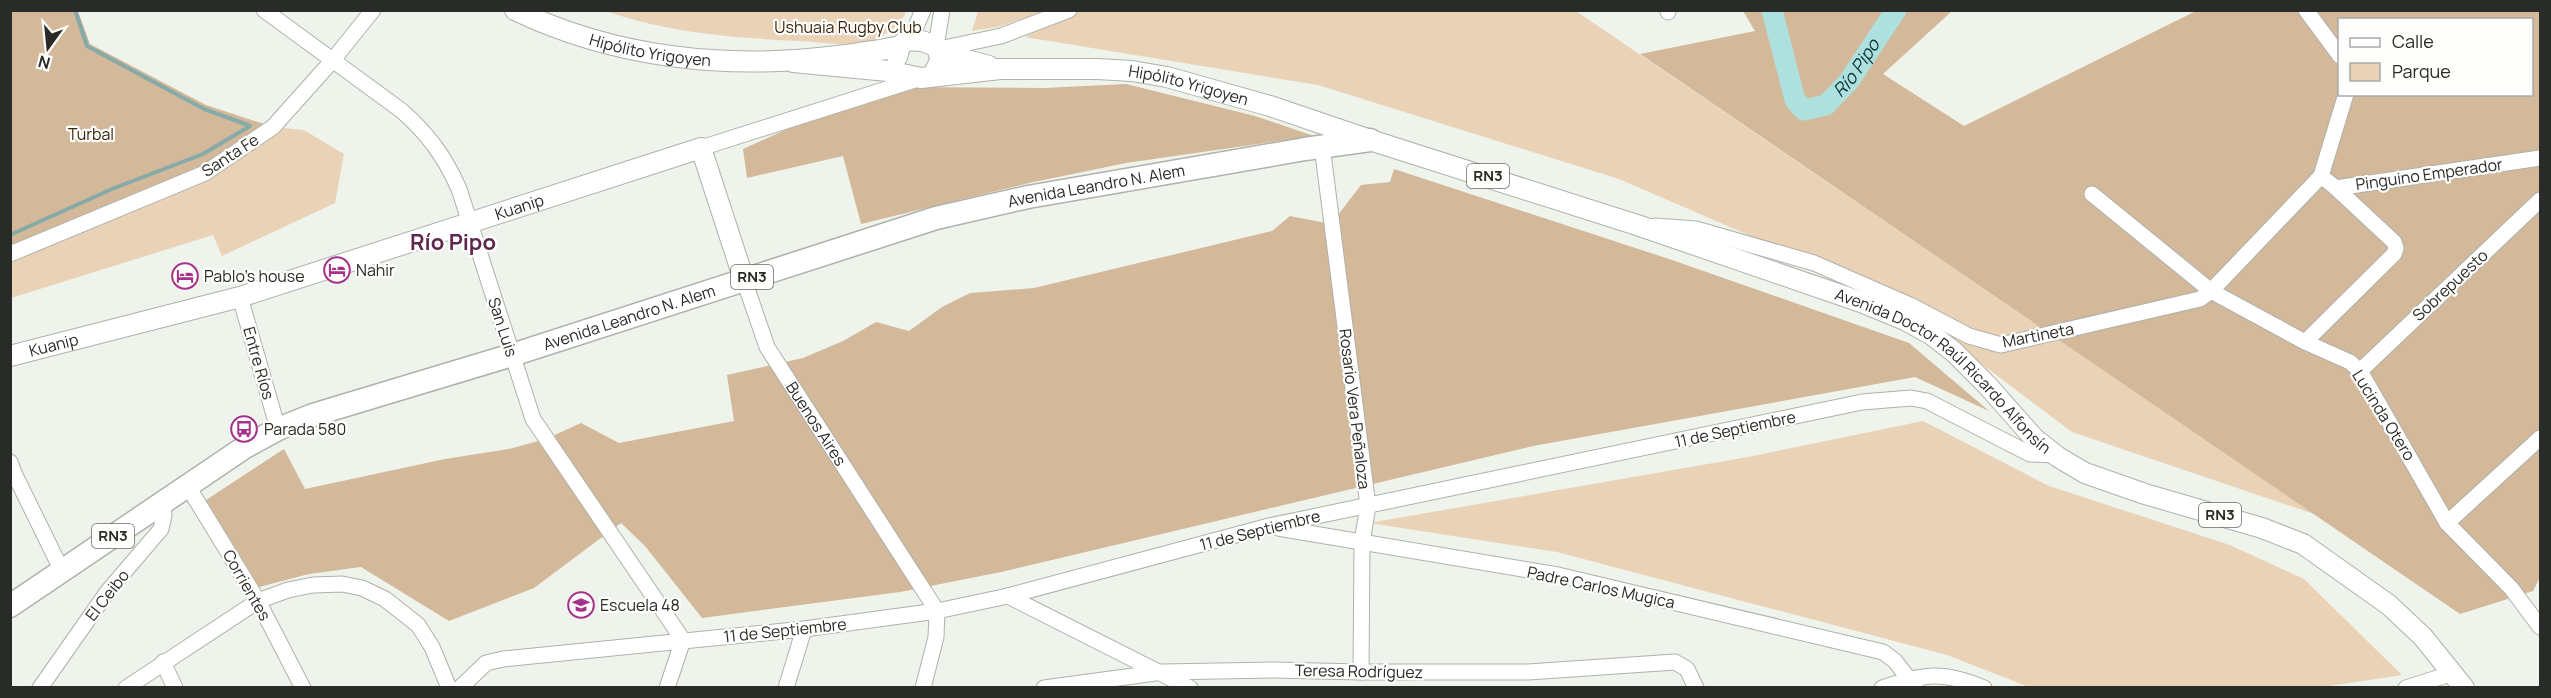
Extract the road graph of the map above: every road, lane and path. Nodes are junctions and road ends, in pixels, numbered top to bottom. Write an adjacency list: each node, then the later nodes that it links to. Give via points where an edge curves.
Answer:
1 (264, 10): 11 (street, San Luis)
2 (373, 10): 11 (street, Santa Fe)
3 (515, 10): 12 (main road, Hipólito Yrigoyen, via 571,34 657,54 749,63)
4 (923, 10): 8 (street)
5 (942, 10): 9 (street)
6 (1069, 10): 9 (street, via 1001,36)
7 (2306, 10): 10 (street)
8 (904, 43): 9 (main road, via 922,41); 12 (main road, Hipólito Yrigoyen); 14 (main road, via 897,60)
9 (939, 49): 13 (main road, Hipólito Yrigoyen); 14 (main road, via 940,65)
10 (2338, 53)
11 (332, 62): 24 (street, San Luis, via 421,128 447,164); 26 (street, Santa Fe, via 273,127 206,173)
12 (793, 62): 14 (main road, Hipólito Yrigoyen)
13 (1000, 69): 14 (main road, Hipólito Yrigoyen); 16 (main road, Hipólito Yrigoyen, via 1097,69 1167,77)
14 (919, 75): 18 (street, Kuanip)
15 (2345, 96): 20 (street, Martineta)
16 (1370, 140): 17 (highway, Avenida Leandro N. Alem / RN3); 25 (main road, Avenida Doctor Raúl Ricardo Alfonsín / RN3)
17 (1322, 146): 27 (highway, Avenida Leandro N. Alem / RN3, via 980,207); 40 (street, Rosario Vera Peñaloza)
18 (701, 148): 24 (main road, Kuanip); 27 (main road, Buenos Aires)
19 (2541, 158): 21 (street, Pinguino Emperador)
20 (2321, 176): 21 (street, Pinguino Emperador); 28 (street, Martineta)
21 (2336, 188): 30 (street, via 2397,248)
22 (2092, 194): 28 (street, Lucinda Otero)
23 (2541, 200): 33 (street, Sobrepuesto)
24 (470, 221): 29 (main road, Kuanip); 31 (street, San Luis)
25 (1637, 225): 28 (street, Martineta, via 1696,229 1814,263 1910,305 1968,336 2001,345 2200,299); 36 (main road, Avenida Doctor Raúl Ricardo Alfonsín / RN3, via 1803,281 1932,335 1973,361 2034,438)
26 (10, 254)
27 (744, 280): 31 (highway, Avenida Leandro N. Alem / RN3); 48 (street, Buenos Aires, via 767,347)
28 (2211, 291): 30 (street, Lucinda Otero)
29 (240, 297): 32 (main road, Kuanip); 34 (street, Entre Ríos)
30 (2305, 342): 33 (street, Lucinda Otero, via 2350,362)
31 (512, 355): 34 (highway, Avenida Leandro N. Alem / RN3, via 358,400); 51 (street, San Luis, via 534,419)
32 (10, 356)
33 (2360, 371): 41 (street, Lucinda Otero)
34 (278, 429): 38 (highway, Avenida Leandro N. Alem / RN3)
35 (2541, 438): 41 (street)
36 (2055, 455): 40 (street, 11 de Septiembre, via 2030,454 1927,401 1895,399 1862,402); 56 (main road, Avenida Doctor Raúl Ricardo Alfonsín / RN3, via 2085,473 2303,544 2389,605)
37 (12, 470): 44 (street)
38 (188, 485): 39 (highway, Avenida Leandro N. Alem / RN3); 46 (street, Corrientes)
39 (163, 501): 44 (highway, Avenida Leandro N. Alem / RN3); 58 (street, El Ceibo, via 161,529 108,591)
40 (1368, 506): 42 (street, 11 de Septiembre); 43 (street, Rosario Vera Peñaloza)
41 (2448, 523): 49 (street, Lucinda Otero, via 2511,588)
42 (1269, 526): 43 (street, Padre Carlos Mugica); 45 (street, 11 de Septiembre)
43 (1362, 542): 55 (street, Rosario Vera Peñaloza); 57 (street, Padre Carlos Mugica, via 1608,586 1883,652)
44 (62, 571): 47 (highway, Avenida Leandro N. Alem / RN3)
45 (1008, 596): 48 (street, 11 de Septiembre); 54 (street)
46 (258, 601): 52 (street); 61 (street, Corrientes); 62 (street, via 313,585 342,584 378,595 418,625)
47 (10, 606)
48 (937, 611): 50 (street, 11 de Septiembre); 66 (street, via 936,636)
49 (2541, 627)
50 (804, 629): 51 (street, 11 de Septiembre); 65 (street)
51 (683, 640): 63 (street, 11 de Septiembre, via 503,659 486,663); 64 (street)
52 (163, 662): 59 (street); 60 (street)
53 (1539, 671): 55 (street, Teresa Rodríguez); 69 (street); 70 (street, Teresa Rodríguez, via 1675,662 1687,669)
54 (1163, 672): 55 (street, Teresa Rodríguez); 67 (street, Teresa Rodríguez); 68 (street)
55 (1360, 672)
56 (2459, 680): 73 (street)
57 (1913, 683): 71 (street); 72 (street, via 1942,674)
58 (40, 687)
59 (126, 687)
60 (176, 687)
61 (303, 687)
62 (449, 687)
63 (460, 687)
64 (667, 687)
65 (786, 687)
66 (923, 687)
67 (1044, 687)
68 (1190, 687)
69 (1539, 687)
70 (1696, 687)
71 (1882, 687)
72 (1984, 687)
73 (2406, 687)

